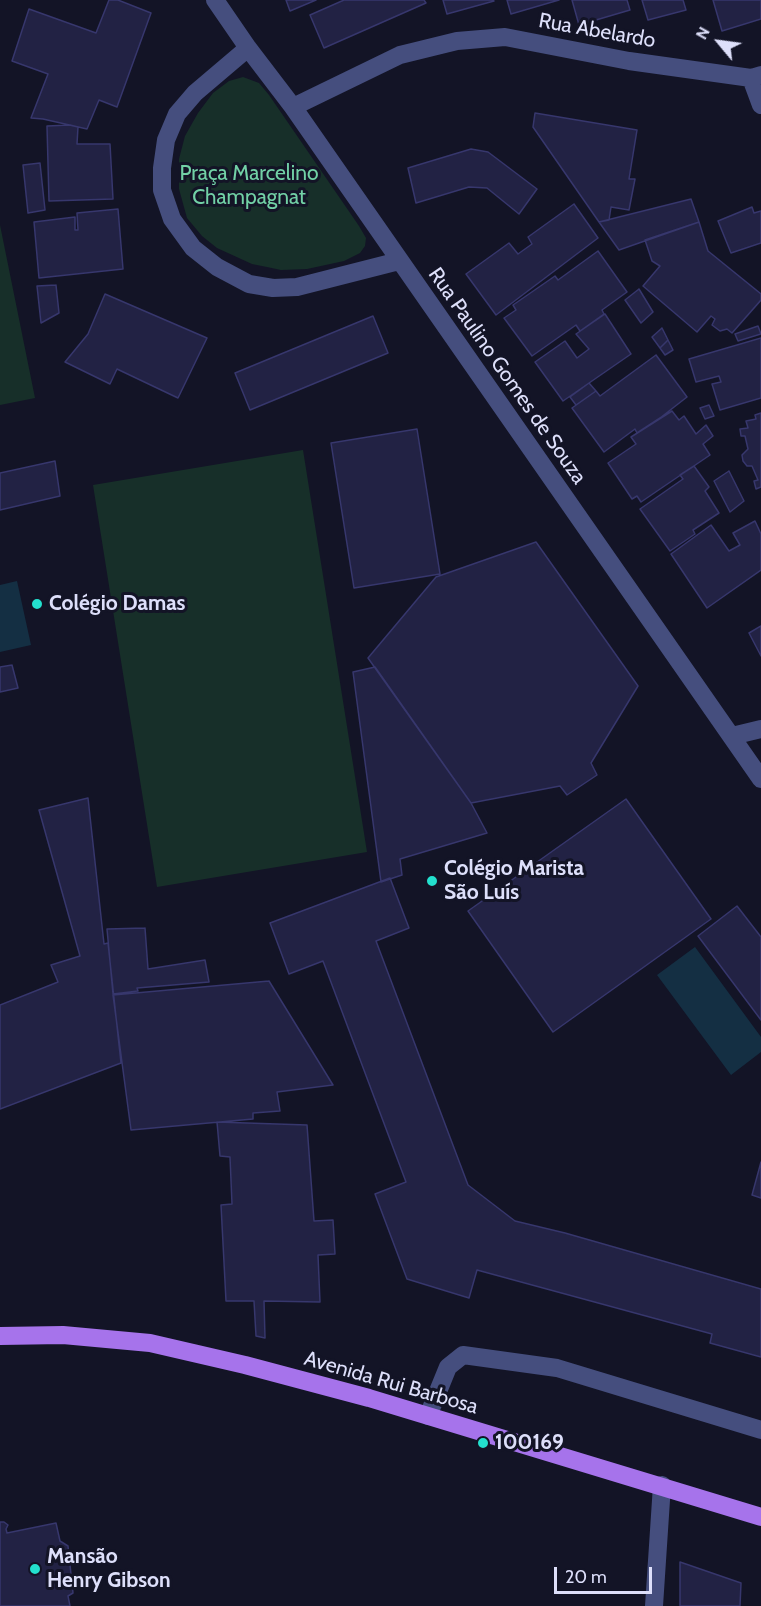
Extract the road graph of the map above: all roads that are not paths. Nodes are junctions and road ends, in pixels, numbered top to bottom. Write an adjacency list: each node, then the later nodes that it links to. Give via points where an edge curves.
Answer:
1 (215, 0): 2 (street, Rua Paulino Gomes de Souza)
2 (248, 48): 5 (street, Rua Paulino Gomes de Souza); 6 (street, via 195,93 177,114 166,140 162,168 162,190 172,219 193,248 217,267 249,284 297,287)
3 (756, 76): 4 (street); 5 (street, Rua Abelardo, via 629,61 505,37 457,41 400,55)
4 (761, 105)
5 (293, 106): 6 (street, Rua Paulino Gomes de Souza)
6 (399, 261): 8 (street, Rua Paulino Gomes de Souza)
7 (761, 729): 8 (street)
8 (732, 736): 9 (street, Rua Paulino Gomes de Souza)
9 (761, 779)
10 (0, 1336): 11 (main road, Avenida Rui Barbosa, via 63,1335 150,1343)
11 (428, 1416): 12 (street, via 448,1367 463,1355 557,1368); 13 (main road, Avenida Rui Barbosa)
12 (761, 1430)
13 (662, 1485): 14 (main road, Avenida Rui Barbosa); 15 (street)
14 (761, 1517)
15 (654, 1606)

